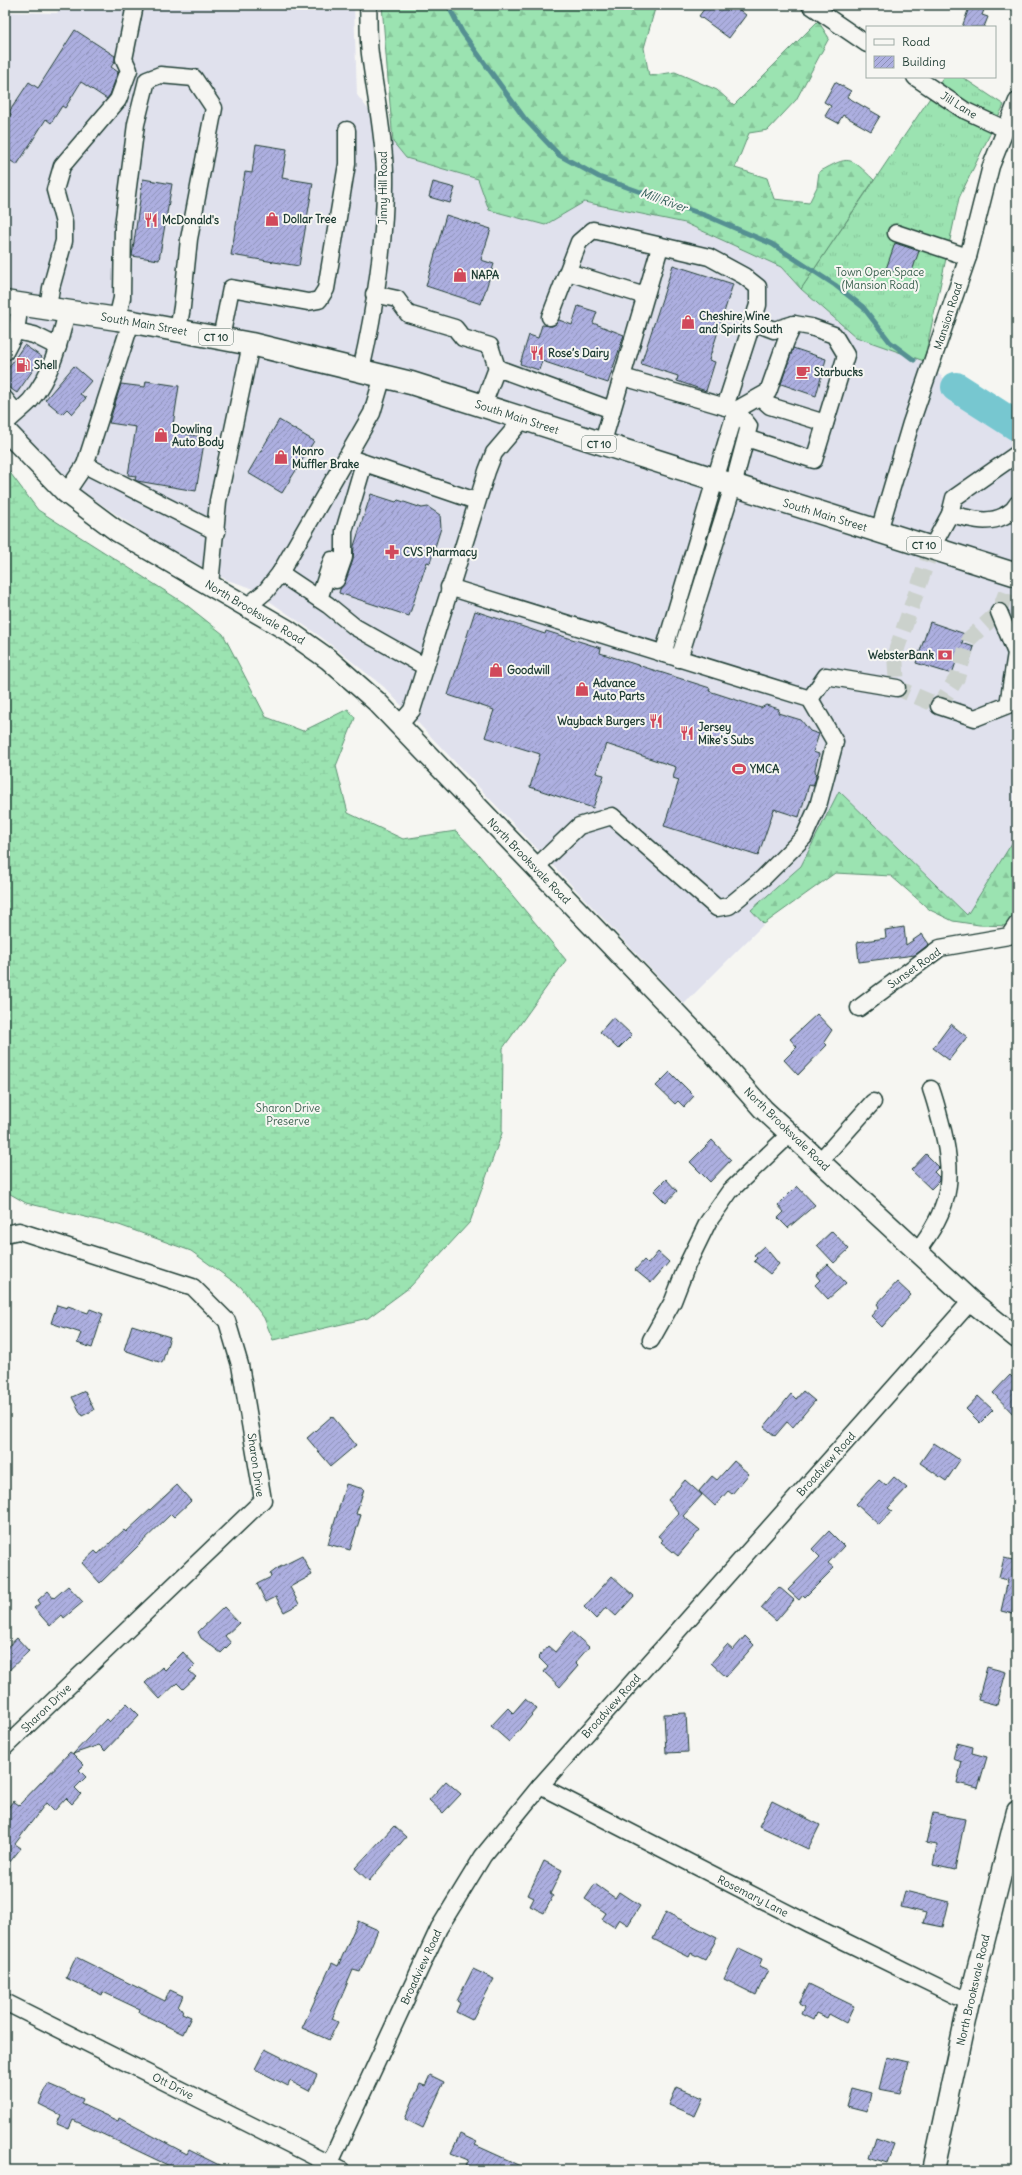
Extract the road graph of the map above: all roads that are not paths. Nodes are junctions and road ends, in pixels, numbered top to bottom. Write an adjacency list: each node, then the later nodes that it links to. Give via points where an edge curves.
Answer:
1 (135, 5): 17 (street, via 124,60 129,70 118,100 62,166 55,190 64,223 64,240 51,288)
2 (364, 5): 3 (street)
3 (368, 5): 14 (street, Jinny Hill Road, via 370,51 385,173 385,215)
4 (810, 5): 5 (street)
5 (866, 43)
6 (916, 78): 8 (street, Jill Lane, via 964,110)
7 (1017, 101): 8 (street, Mansion Road)
8 (1005, 129): 12 (street, Mansion Road, via 991,166)
9 (347, 130): 24 (street, via 347,164 326,289 319,300 308,302 231,288)
10 (896, 233): 12 (street)
11 (660, 247): 13 (street, via 593,230 579,242); 15 (street); 20 (street, via 709,258 744,276 758,287 758,305)
12 (968, 257): 53 (street, Mansion Road, via 911,423)
13 (568, 272): 15 (street); 18 (street)
14 (374, 294): 28 (street, via 397,299 408,314 455,328 463,338 490,346); 29 (street, Jinny Hill Road)
15 (645, 296): 31 (street)
16 (12, 303): 17 (highway, South Main Street / CT 10); 23 (street)
17 (57, 310): 19 (highway, South Main Street / CT 10); 26 (street)
18 (550, 317)
19 (124, 321): 22 (highway, South Main Street / CT 10); 22 (street, via 122,298 125,210 136,124 147,80 160,75 194,78 214,108 189,239); 46 (street)
20 (753, 322): 21 (street, via 774,330); 35 (street)
21 (794, 324): 32 (street, via 768,392); 39 (street, via 834,335 846,355)
22 (178, 330): 24 (highway, South Main Street / CT 10)
23 (16, 331): 26 (street, via 34,335); 27 (street)
24 (221, 338): 25 (highway, South Main Street / CT 10)
25 (251, 344): 29 (highway, South Main Street / CT 10); 54 (street, via 218,501)
26 (58, 347): 38 (street, via 52,364 30,400)
27 (5, 352)
28 (497, 368): 34 (street); 36 (street)
29 (361, 370): 30 (highway, South Main Street / CT 10)
30 (383, 376): 34 (highway, South Main Street / CT 10); 44 (street, via 372,413)
31 (622, 377): 35 (street); 36 (street)
32 (760, 397): 35 (street); 39 (street, via 770,406)
33 (5, 399): 38 (street)
34 (483, 406): 37 (highway, South Main Street / CT 10)
35 (730, 409): 41 (street, via 749,426); 47 (street)
36 (612, 410): 42 (street)
37 (523, 418): 42 (highway, South Main Street / CT 10); 49 (street, via 494,452)
38 (11, 419)
39 (825, 422): 41 (street, via 814,460)
40 (5, 430): 48 (main road, North Brooksvale Road)
41 (746, 438): 47 (street)
42 (602, 445): 47 (highway, South Main Street / CT 10)
43 (1017, 454): 51 (street, via 954,498)
44 (347, 457): 45 (street); 56 (street)
45 (364, 463): 49 (street); 52 (street)
46 (85, 465): 48 (street); 54 (street)
47 (724, 483): 53 (highway, South Main Street / CT 10); 63 (street); 64 (street)
48 (66, 493): 58 (main road, North Brooksvale Road, via 117,531)
49 (476, 501): 59 (street)
50 (1017, 504): 51 (street, via 1014,510 994,521)
51 (950, 514): 55 (street)
52 (344, 531): 60 (street); 60 (street, via 344,557 335,584)
53 (879, 531): 55 (highway, South Main Street / CT 10)
54 (217, 532): 58 (street)
55 (932, 547): 57 (highway, South Main Street / CT 10)
56 (280, 574): 60 (street); 61 (street, via 266,591)
57 (1017, 575)
58 (210, 585): 61 (main road, North Brooksvale Road)
59 (449, 587): 63 (street); 65 (street)
60 (323, 602): 65 (street, via 355,627)
61 (248, 606): 69 (main road, North Brooksvale Road, via 328,660 376,701)
62 (999, 612): 68 (street, via 1016,653 1008,705 975,718)
63 (663, 654): 64 (street)
64 (679, 659): 67 (street, via 696,662)
65 (424, 666): 69 (street, via 412,710)
66 (897, 688): 67 (street, via 826,676)
67 (810, 699): 70 (street, via 835,742 818,806 804,837 763,878 729,906 717,908 612,816 579,826)
68 (939, 706)
69 (399, 725): 70 (main road, North Brooksvale Road)
70 (535, 868): 75 (main road, North Brooksvale Road, via 700,1038 763,1109)
71 (1017, 924): 72 (street, Sunset Road, via 1009,936 940,948)
72 (859, 1008)
73 (931, 1089): 78 (street, via 946,1144 950,1173 948,1190 932,1232)
74 (873, 1102): 76 (street)
75 (790, 1134): 76 (main road, North Brooksvale Road); 81 (street, via 730,1191 708,1222 673,1301)
76 (820, 1161): 78 (main road, North Brooksvale Road)
77 (5, 1234): 82 (street, Sharon Drive, via 19,1231 193,1287 227,1321 240,1365 263,1500)
78 (917, 1251): 79 (main road, North Brooksvale Road)
79 (971, 1301): 80 (main road, North Brooksvale Road); 83 (street, Broadview Road)
80 (1017, 1338)
81 (651, 1340)
82 (5, 1747)
83 (540, 1786): 86 (street, Rosemary Lane, via 809,1924); 87 (street, Broadview Road, via 483,1856 439,1928)
84 (1017, 1811): 86 (main road, North Brooksvale Road)
85 (5, 2002): 87 (street, Ott Drive)
86 (969, 2002): 88 (main road, North Brooksvale Road)
87 (335, 2167)
88 (933, 2170)

